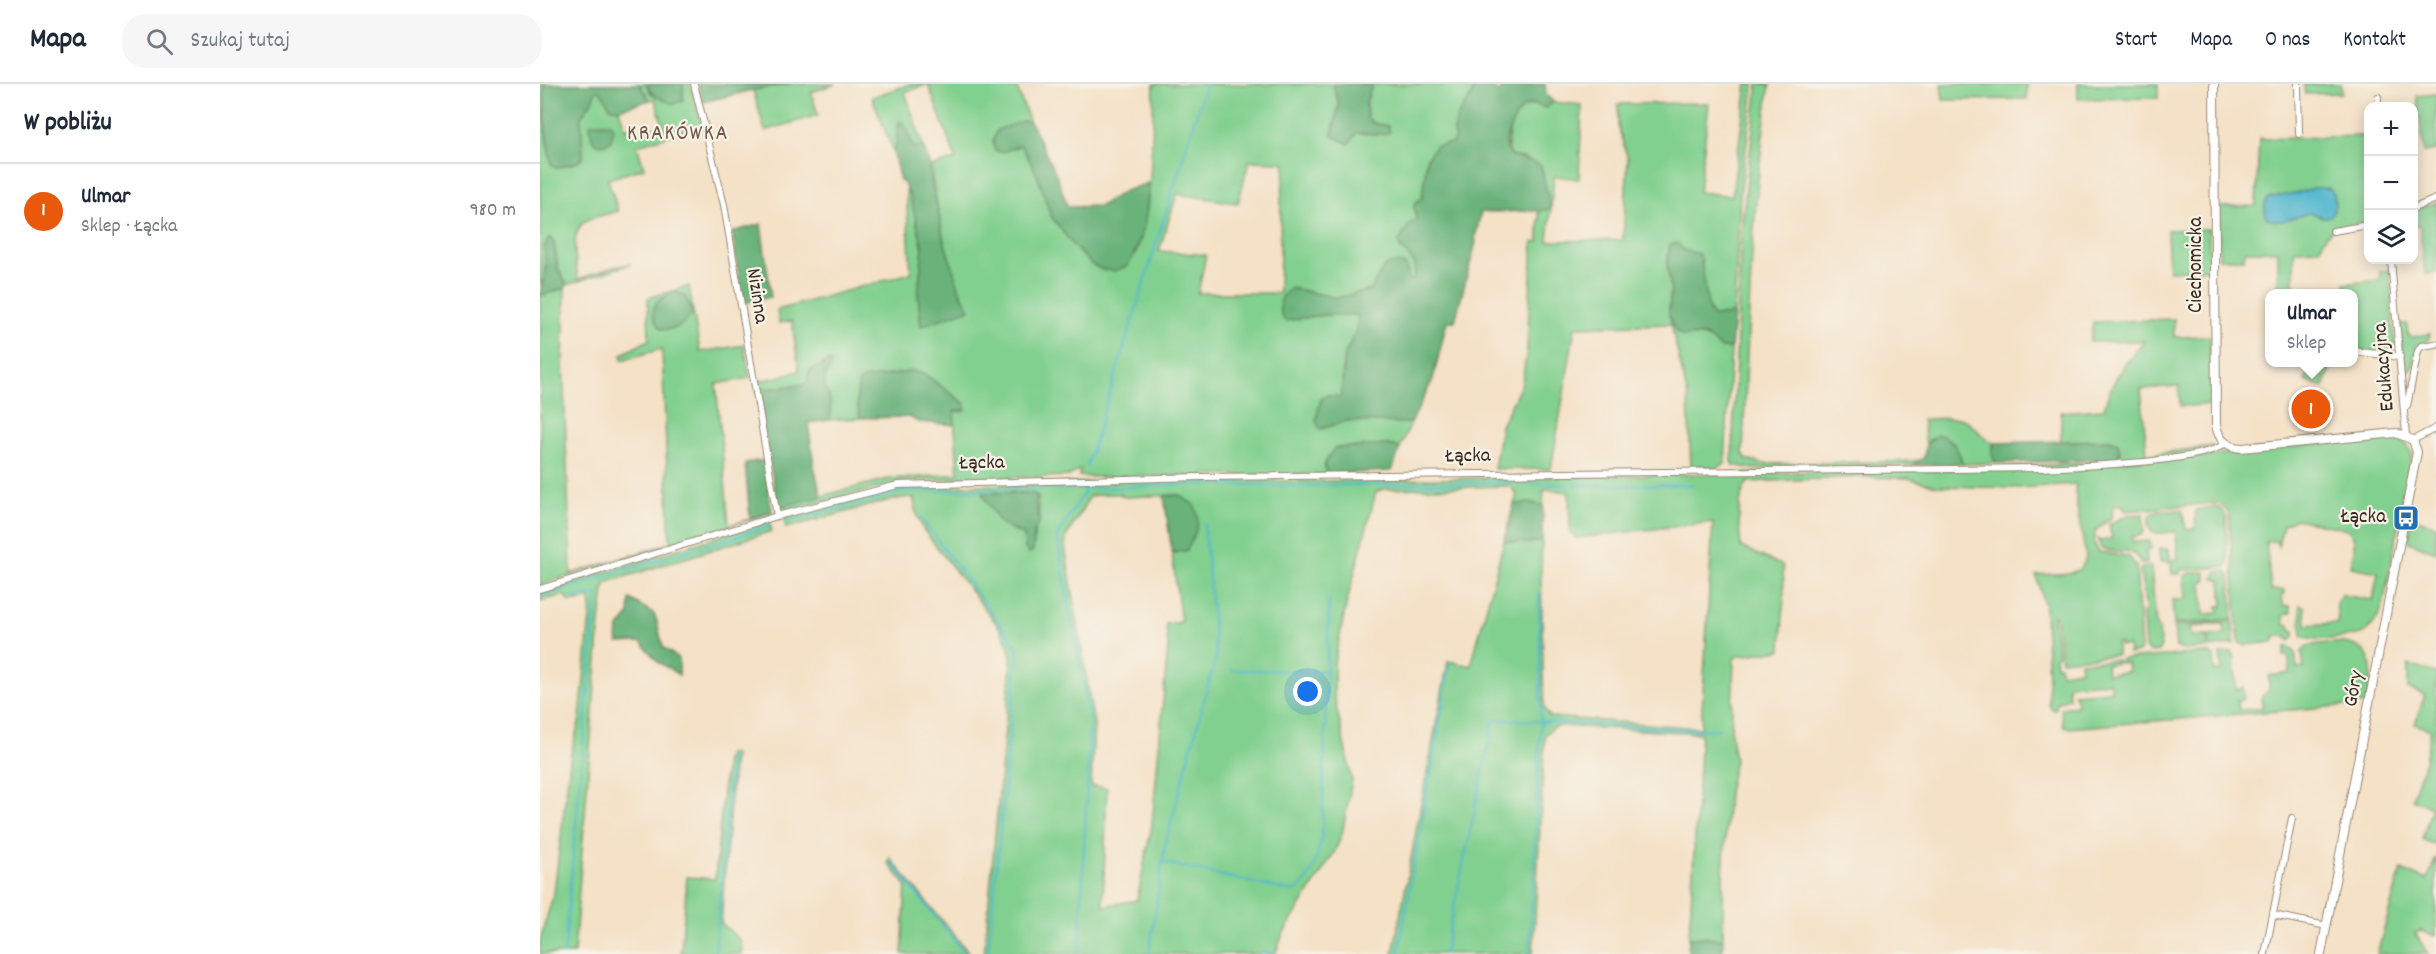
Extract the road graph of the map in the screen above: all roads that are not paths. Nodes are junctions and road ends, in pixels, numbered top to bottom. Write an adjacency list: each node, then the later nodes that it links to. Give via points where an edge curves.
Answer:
1 (694, 84): 19 (street, Nizinna, via 724,205)
2 (2214, 84): 18 (street, Ciechomicka, via 2216,424)
3 (2298, 84): 6 (street)
4 (2378, 97): 5 (street)
5 (2378, 102)
6 (2300, 134)
7 (2436, 199): 8 (street)
8 (2418, 206)
9 (2364, 226): 10 (street)
10 (2333, 231)
11 (2391, 264): 14 (street, Edukacyjna)
12 (2436, 344): 15 (street, via 2421,346 2418,351)
13 (2358, 352): 14 (street)
14 (2400, 357): 15 (street, Edukacyjna)
15 (2405, 413): 17 (street, Edukacyjna)
16 (2436, 428): 17 (street)
17 (2410, 438): 18 (street, Łącka, via 2390,433 2242,448); 23 (street, Góry, via 2417,453 2416,465)
18 (2225, 443): 19 (street, Łącka, via 2192,455 2043,468 1200,477 921,484 889,487)
19 (777, 516): 20 (street, Łącka)
20 (540, 589)
21 (2292, 818): 22 (street)
22 (2273, 915): 23 (street); 24 (street)
23 (2326, 926): 25 (street, Góry)
24 (2265, 954)
25 (2321, 954)

